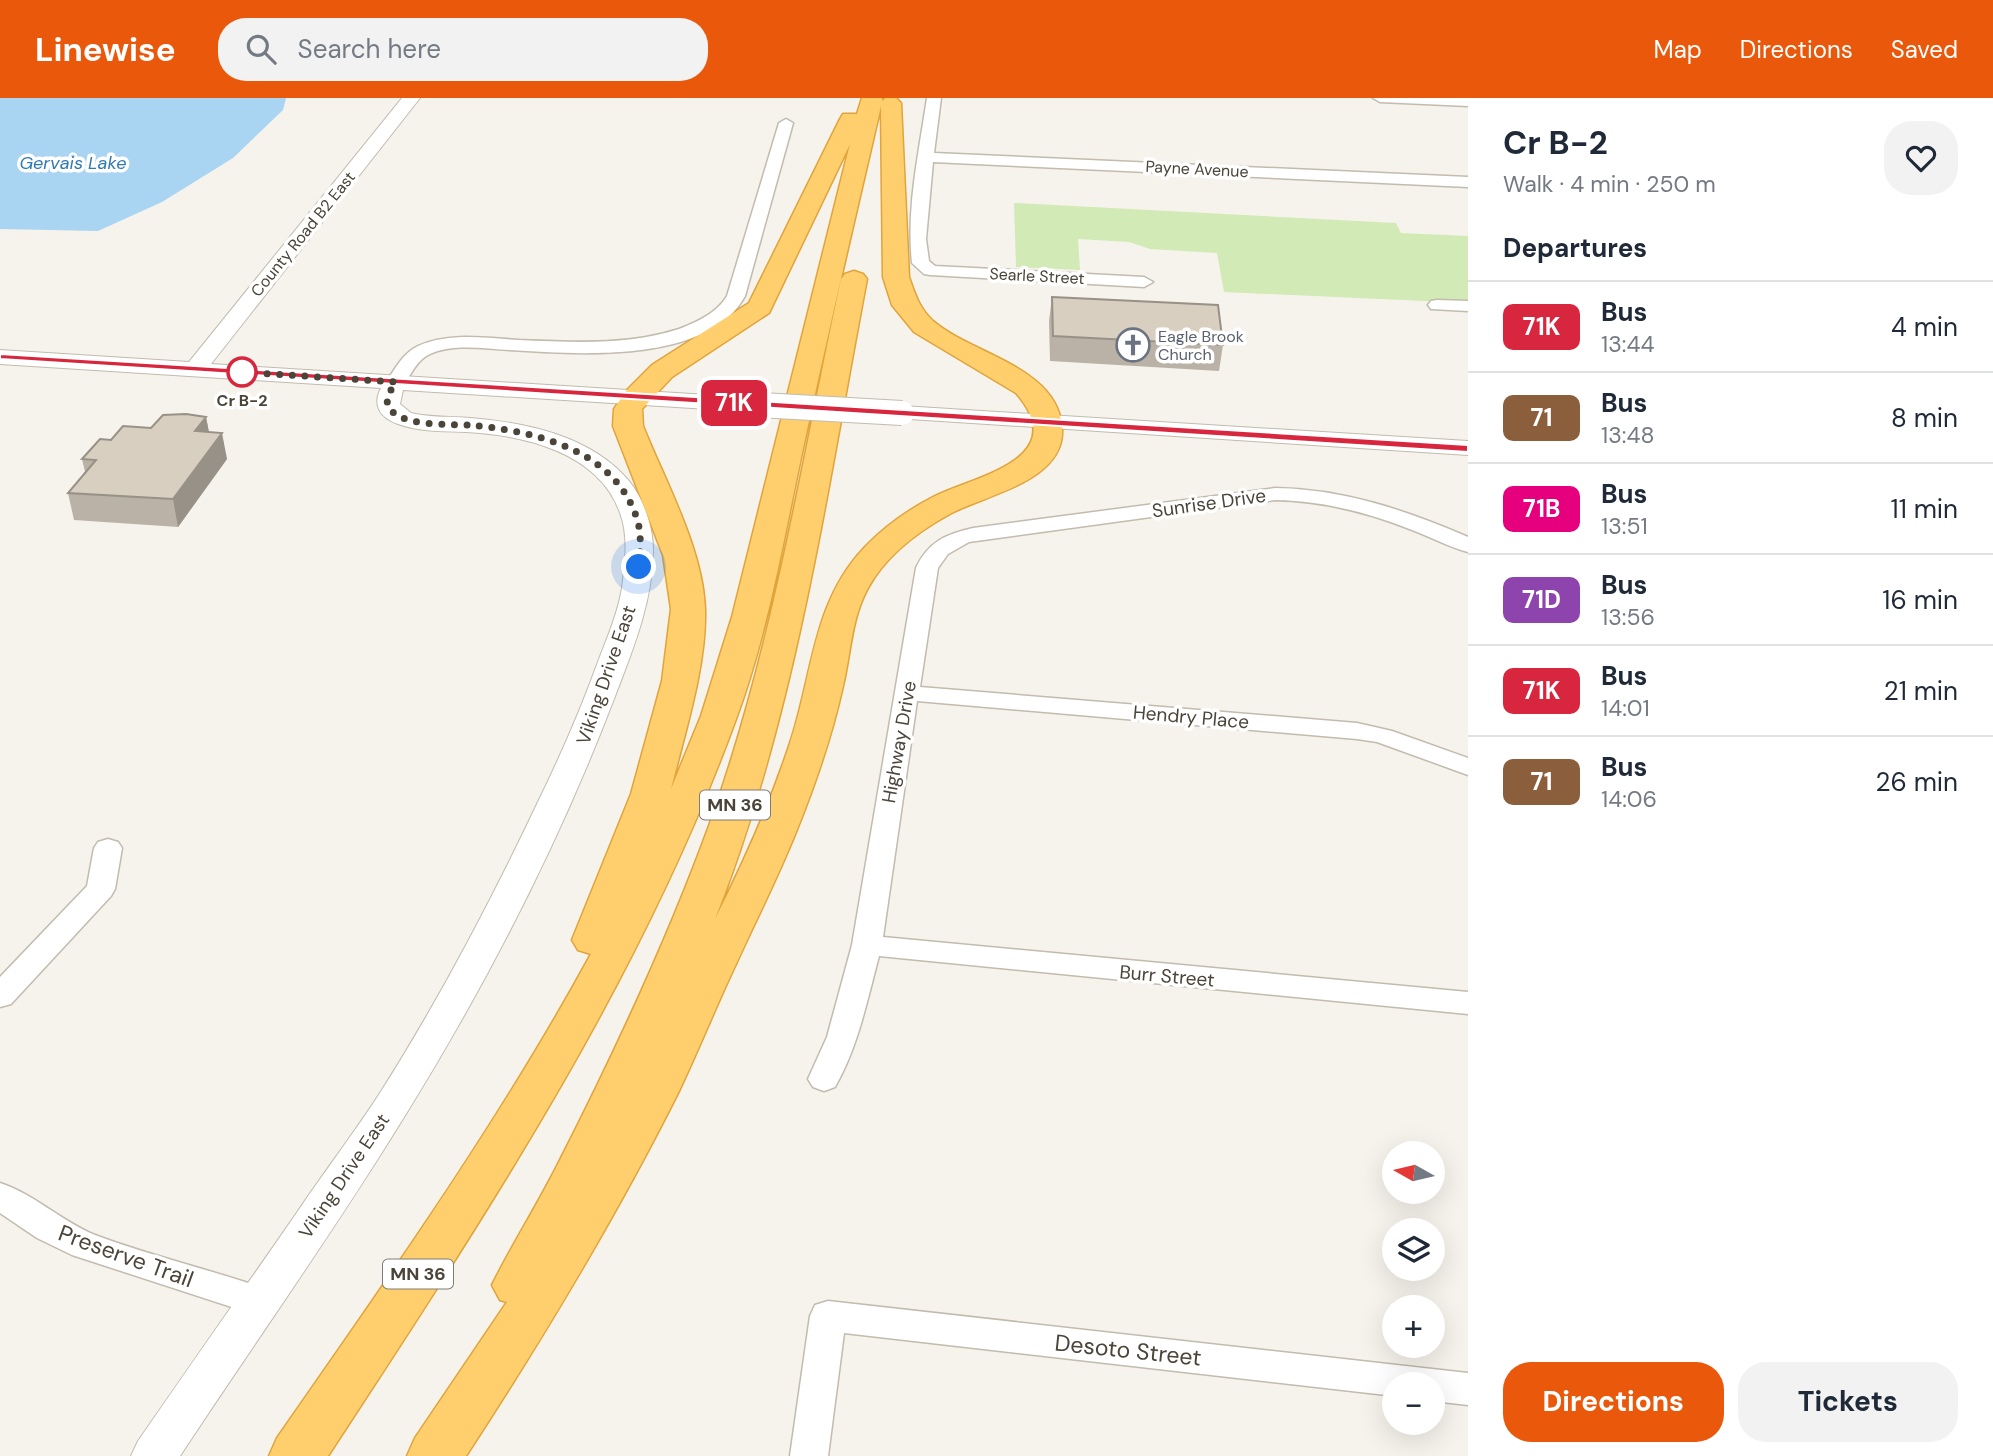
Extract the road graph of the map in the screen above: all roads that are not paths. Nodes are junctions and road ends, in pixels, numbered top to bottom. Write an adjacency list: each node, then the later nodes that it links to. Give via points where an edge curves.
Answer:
1 (411, 98): 15 (street, County Road B2 East)
2 (934, 98): 8 (street)
3 (1380, 98): 4 (street)
4 (1396, 98): 6 (street)
5 (879, 99): 17 (highway, via 760,307 662,371); 18 (highway, via 901,300 942,341 1030,390 1041,401); 29 (highway, MN 36, via 743,646 687,797 647,884); 37 (highway, MN 36, via 774,665 731,816 697,911 596,1137 525,1273)
6 (1468, 102)
7 (786, 123): 16 (street, via 736,296 714,319 670,338 613,348 444,345 415,356)
8 (926, 157): 9 (street, Payne Avenue); 10 (street, via 918,239 921,263)
9 (1468, 182)
10 (930, 270): 11 (street, Searle Street)
11 (1144, 282)
12 (1437, 305): 13 (street)
13 (1468, 306)
14 (0, 357): 15 (street)
15 (195, 369): 16 (street)
16 (396, 382): 17 (street); 31 (street, Viking Drive East, via 387,401 400,417 520,433 592,460 621,486 631,503 638,520 639,567 626,624 582,746 525,863 392,1104)
17 (636, 397): 18 (street, bridge); 29 (highway, via 628,410 628,426 670,527 685,581 688,609 680,681 650,794)
18 (1048, 422): 19 (street); 38 (highway, via 1045,444 1026,468 917,520 856,579 834,631 824,692 799,775 654,1093 583,1225)
19 (1468, 448)
20 (944, 545): 21 (street, Sunrise Drive, via 973,535 1296,493 1339,499); 22 (street, Highway Drive, via 933,554 928,568)
21 (1468, 545)
22 (908, 693): 23 (street, Hendry Place, via 1357,731); 25 (street, Highway Drive)
23 (1468, 767)
24 (108, 848): 26 (street, via 101,889)
25 (867, 945): 27 (street, Burr Street); 28 (street, Highway Drive, via 842,1037)
26 (0, 996)
27 (1468, 1003)
28 (824, 1079)
29 (536, 1089): 36 (highway, MN 36)
30 (0, 1196): 31 (street, Preserve Trail, via 84,1245)
31 (259, 1301): 35 (street, Viking Drive East)
32 (1382, 1379): 39 (street, Desoto Street, via 828,1316)
33 (1445, 1386): 34 (street)
34 (1468, 1389)
35 (154, 1456)
36 (297, 1456)
37 (419, 1456)
38 (435, 1456)
39 (809, 1456)

